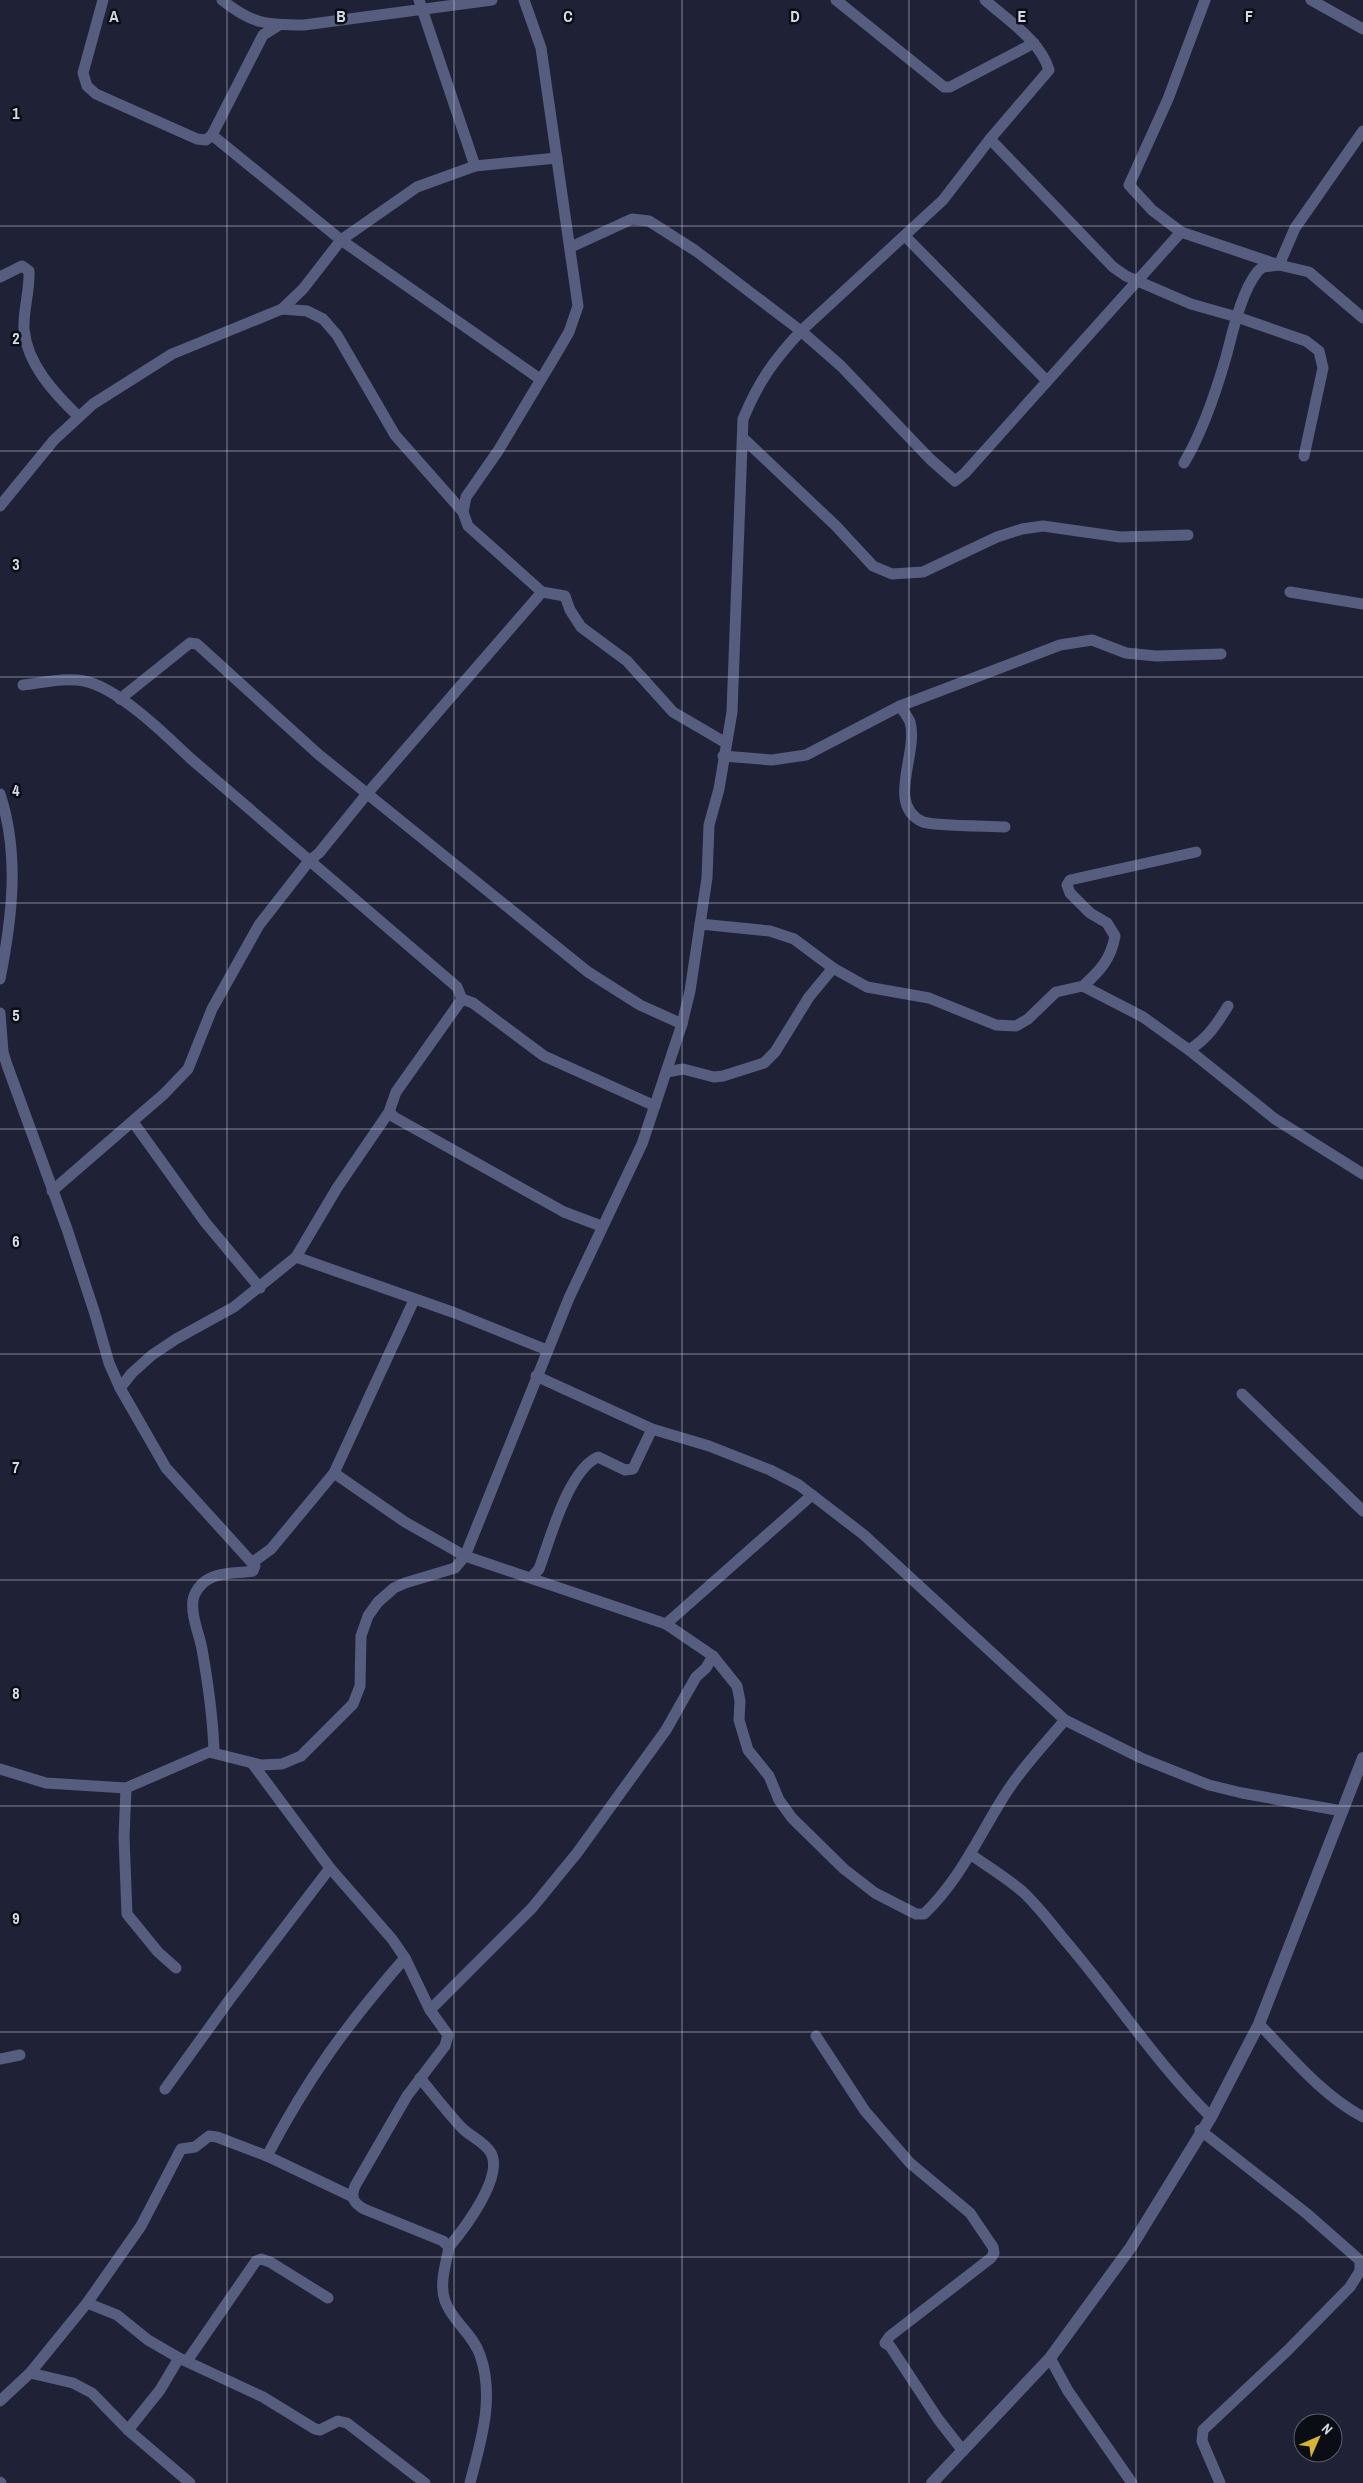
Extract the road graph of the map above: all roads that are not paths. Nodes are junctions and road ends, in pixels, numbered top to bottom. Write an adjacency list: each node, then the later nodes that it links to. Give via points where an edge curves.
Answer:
1 (102, 0): 14 (street, via 83,72 88,86 96,94 197,139 206,140)
2 (222, 0): 10 (street, via 249,19)
3 (490, 0): 9 (street)
4 (524, 0): 17 (street, via 541,48)
5 (836, 0): 12 (street, via 944,88)
6 (985, 0): 12 (street)
7 (1205, 0): 19 (street, via 1168,99 1129,186 1152,210)
8 (1311, 0): 11 (street)
9 (421, 4): 10 (street, via 304,25); 18 (street)
10 (279, 25): 14 (street, via 263,35)
11 (1363, 29)
12 (1034, 43): 15 (street, via 1045,56 1050,70)
13 (1363, 131): 16 (street)
14 (212, 135): 21 (street)
15 (990, 139): 20 (street, via 943,200); 25 (street, via 1113,268)
16 (1359, 144): 23 (street, via 1295,228)
17 (557, 158): 18 (street); 22 (street)
18 (475, 166): 21 (street, via 417,187)
19 (1181, 232): 23 (street); 25 (street)
20 (905, 236): 29 (street); 31 (street)
21 (341, 240): 26 (street, via 303,289); 30 (street)
22 (571, 247): 29 (street, via 632,218 650,221 696,251); 30 (street, via 578,306 569,332)
23 (1279, 265): 27 (street, via 1258,271); 28 (street, via 1309,272)
24 (0, 277): 32 (street, via 22,266 29,271 24,329 31,353 44,381)
25 (1137, 281): 27 (street, via 1191,304); 31 (street)
26 (282, 309): 32 (street, via 172,354); 37 (street, via 307,310 323,319 337,335 396,435)
27 (1237, 317): 34 (street, via 1306,341 1319,351 1323,368); 35 (street, via 1208,408)
28 (1363, 318)
29 (801, 331): 31 (street, via 841,366 930,459 955,480 965,473); 33 (street, via 766,371 756,388 743,419)
30 (540, 379): 37 (street, via 498,451 466,497)
31 (1046, 380)
32 (78, 416): 36 (street)
33 (743, 438): 38 (street, via 836,526 873,566 892,574 923,572 997,538 1043,526 1120,537); 46 (street, via 734,685)
34 (1304, 456)
35 (1184, 464)
36 (0, 506)
37 (463, 512): 39 (street, via 468,526)
38 (1188, 535)
39 (542, 592): 46 (street, via 565,596 581,627 627,661 673,712); 49 (street)
40 (1290, 592): 41 (street)
41 (1363, 604)
42 (1221, 654): 45 (street, via 1126,654 1092,640 1060,645)
43 (23, 685): 44 (street, via 85,681)
44 (120, 699): 49 (street, via 190,643 197,644); 52 (street, via 163,731)
45 (900, 706): 47 (street, via 806,755 772,760); 50 (street, via 910,722 904,798 907,810 924,822)
46 (726, 743): 47 (street)
47 (724, 756): 53 (street, via 709,825 707,878)
48 (0, 794): 55 (street, via 11,834 12,869 11,902)
49 (366, 794): 52 (street); 60 (street, via 588,972 640,1005)
50 (1005, 827)
51 (1196, 852): 56 (street, via 1070,880 1067,885 1070,893 1090,913 1107,922 1116,936 1106,964)
52 (309, 861): 57 (street, via 457,987); 65 (street, via 259,925 212,1009 188,1069)
53 (700, 924): 54 (street, via 770,931 794,939); 60 (street)
54 (833, 968): 56 (street, via 867,987 929,998 996,1025 1007,1026 1016,1026 1028,1019 1056,992); 62 (street, via 809,997 764,1064 714,1077 683,1069)
55 (0, 979)
56 (1083, 986): 61 (street, via 1143,1017)
57 (462, 999): 63 (street, via 473,1003 544,1056); 64 (street, via 396,1092)
58 (1228, 1006): 61 (street, via 1215,1028)
59 (0, 1013): 67 (street, via 7,1065)
60 (682, 1024): 62 (street)
61 (1189, 1050): 66 (street, via 1275,1119)
62 (667, 1072): 63 (street)
63 (655, 1106): 68 (street, via 642,1144)
64 (389, 1112): 68 (street, via 564,1212); 69 (street, via 337,1188)
65 (132, 1122): 67 (street); 70 (street, via 205,1222)
66 (1362, 1169)
67 (52, 1191): 74 (street)
68 (601, 1226): 72 (street)
69 (296, 1257): 70 (street); 71 (street)
70 (260, 1288): 74 (street, via 152,1355)
71 (414, 1300): 72 (street); 77 (street)
72 (547, 1350): 73 (street)
73 (536, 1376): 76 (street); 80 (street)
74 (120, 1388): 81 (street, via 170,1474)
75 (1242, 1394): 79 (street)
76 (652, 1428): 78 (street, via 770,1470); 82 (street, via 633,1469 625,1470 598,1457 573,1482)
77 (334, 1473): 80 (street, via 405,1522); 81 (street, via 271,1549)
78 (812, 1495): 83 (street); 85 (street, via 864,1535)
79 (1363, 1511)
80 (465, 1556): 82 (street); 88 (street, via 455,1568 405,1583 378,1602 368,1616 361,1636 358,1696 349,1710 314,1745 301,1756 282,1764)
81 (253, 1562): 86 (street, via 256,1568 253,1572 208,1579 199,1587 193,1601 213,1719)
82 (531, 1578): 83 (street)
83 (666, 1624): 84 (street)
84 (713, 1656): 92 (street, via 736,1686 740,1700 739,1720 748,1750 769,1776 779,1800 792,1818 844,1869 899,1906 924,1914 945,1892); 96 (street, via 696,1677 666,1730 576,1853 532,1908)
85 (1066, 1720): 91 (street, via 1141,1758 1209,1785); 92 (street, via 1002,1799)
86 (214, 1752): 88 (street); 90 (street)
87 (1363, 1758): 91 (street)
88 (252, 1763): 93 (street)
89 (0, 1768): 90 (street, via 46,1783)
90 (126, 1788): 95 (street, via 127,1914 158,1952)
91 (1342, 1811): 97 (street)
92 (970, 1854): 103 (street, via 1022,1891 1037,1906 1100,1980 1150,2051)
93 (330, 1868): 94 (street, via 392,1939); 102 (street)
94 (404, 1958): 96 (street); 106 (street, via 319,2065)
95 (176, 1968)
96 (430, 2010): 101 (street, via 449,2038)
97 (1259, 2024): 103 (street); 104 (street, via 1329,2094)
98 (816, 2036): 117 (street, via 865,2111 910,2163 970,2213 993,2247 991,2258 885,2343)
99 (20, 2055): 100 (street)
100 (0, 2059)
101 (420, 2078): 107 (street, via 355,2186); 108 (street, via 464,2130 488,2149 494,2162 478,2206)
102 (165, 2089)
103 (1211, 2117): 105 (street)
104 (1363, 2117)
105 (1200, 2130): 109 (street, via 1306,2212); 112 (street, via 1131,2247)
106 (267, 2156): 107 (street); 111 (street, via 213,2136 195,2147 179,2151 142,2226)
107 (353, 2198): 108 (street, via 364,2209 442,2241)
108 (449, 2248): 120 (street, via 444,2297 448,2308 476,2345 487,2389 487,2413)
109 (1361, 2262): 123 (street, via 1360,2271 1350,2287 1203,2430 1202,2442)
110 (328, 2298): 113 (street, via 270,2262 256,2261)
111 (87, 2304): 113 (street, via 117,2315 136,2332); 114 (street)
112 (1050, 2358): 117 (street); 122 (street, via 1068,2391)
113 (183, 2360): 116 (street); 119 (street, via 263,2397 319,2430 344,2422)
114 (30, 2373): 115 (street); 116 (street, via 73,2384 92,2393)
115 (0, 2401)
116 (128, 2430): 118 (street)
117 (962, 2452): 121 (street)
118 (190, 2483)
119 (425, 2483)
120 (470, 2483)
121 (932, 2483)
122 (1132, 2483)
123 (1220, 2483)

